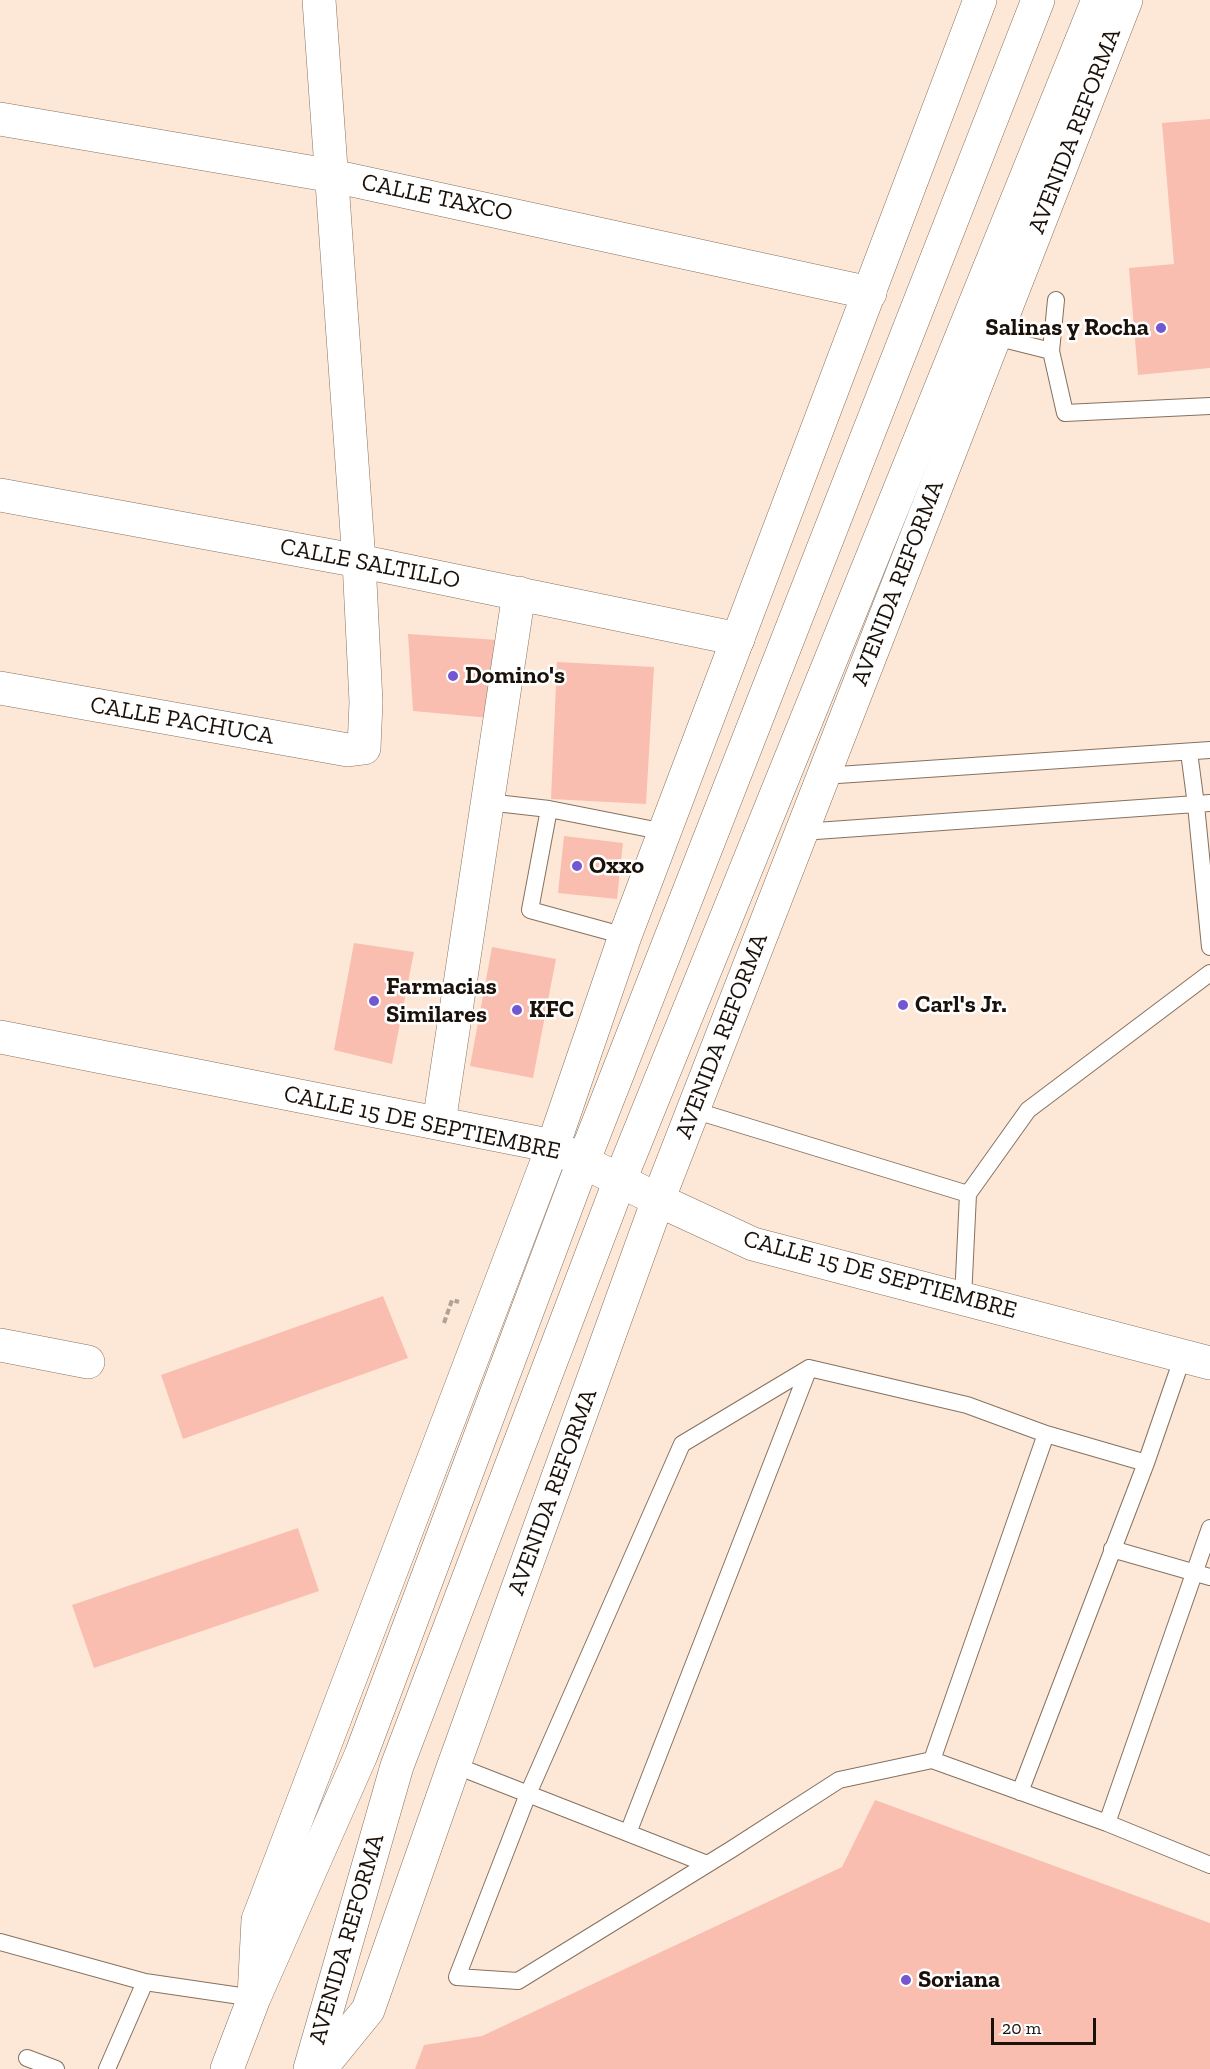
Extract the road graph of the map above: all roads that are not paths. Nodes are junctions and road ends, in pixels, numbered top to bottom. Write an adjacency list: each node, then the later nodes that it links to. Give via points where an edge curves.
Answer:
1 (319, 0): 7 (street)
2 (980, 0): 8 (street, AVENIDA REFORMA)
3 (1038, 0): 33 (street, AVENIDA REFORMA)
4 (1098, 0): 34 (street, AVENIDA REFORMA)
5 (1126, 0): 10 (street, AVENIDA REFORMA)
6 (0, 119): 7 (street, CALLE TAXCO)
7 (333, 176): 8 (street, CALLE TAXCO); 14 (street)
8 (870, 293): 16 (street, AVENIDA REFORMA)
9 (1056, 300): 11 (lane)
10 (995, 337): 11 (lane); 20 (street, AVENIDA REFORMA)
11 (1051, 351): 12 (lane, via 1065,413)
12 (1210, 406)
13 (0, 495): 14 (street, CALLE SALTILLO)
14 (359, 561): 15 (street, CALLE SALTILLO); 17 (street, CALLE PACHUCA, via 366,702 364,748 348,750)
15 (519, 593): 16 (street, CALLE SALTILLO); 21 (street)
16 (738, 639): 24 (street, AVENIDA REFORMA)
17 (0, 688)
18 (1210, 750): 19 (lane)
19 (1189, 752): 20 (lane); 22 (lane)
20 (823, 776): 25 (street, AVENIDA REFORMA)
21 (488, 802): 23 (lane); 31 (street)
22 (1203, 804): 25 (lane); 27 (lane)
23 (549, 809): 24 (lane); 26 (lane, via 530,910)
24 (665, 832): 26 (street, AVENIDA REFORMA)
25 (802, 832): 30 (street, AVENIDA REFORMA)
26 (626, 936): 32 (street, AVENIDA REFORMA)
27 (1210, 947)
28 (1210, 973): 35 (lane, via 1028,1110)
29 (0, 1037): 31 (street, CALLE 15 DE SEPTIEMBRE)
30 (693, 1110): 35 (lane); 36 (street, AVENIDA REFORMA)
31 (439, 1123): 32 (street, CALLE 15 DE SEPTIEMBRE)
32 (553, 1146): 33 (street, CALLE 15 DE SEPTIEMBRE); 57 (street, AVENIDA REFORMA, via 258,1920)
33 (583, 1162): 34 (street, CALLE 15 DE SEPTIEMBRE); 57 (street, AVENIDA REFORMA, via 361,1755)
34 (620, 1180): 36 (street, CALLE 15 DE SEPTIEMBRE); 62 (street, AVENIDA REFORMA, via 397,1766)
35 (968, 1194): 37 (lane)
36 (658, 1200): 37 (street, CALLE 15 DE SEPTIEMBRE, via 753,1244); 48 (street, AVENIDA REFORMA)
37 (963, 1299): 39 (street, CALLE 15 DE SEPTIEMBRE)
38 (0, 1345): 40 (street)
39 (1196, 1360): 43 (lane)
40 (88, 1362)
41 (809, 1368): 42 (lane, via 967,1405); 50 (lane, via 682,1444); 52 (lane)
42 (1046, 1434): 43 (lane); 47 (lane)
43 (1146, 1463): 45 (lane)
44 (1210, 1528): 46 (lane)
45 (1112, 1549): 46 (lane); 49 (lane)
46 (1202, 1575): 51 (lane)
47 (932, 1761): 49 (lane); 53 (lane, via 839,1780)
48 (454, 1765): 50 (lane); 63 (street, AVENIDA REFORMA, via 368,2010)
49 (1020, 1792): 51 (lane)
50 (528, 1794): 52 (lane); 53 (lane, via 457,1977 518,1981)
51 (1107, 1823): 54 (lane)
52 (628, 1833): 53 (lane)
53 (707, 1864)
54 (1210, 1865)
55 (0, 1942): 56 (lane)
56 (145, 1982): 57 (lane); 60 (lane)
57 (254, 1998): 61 (street, AVENIDA REFORMA)
58 (27, 2058): 59 (lane)
59 (56, 2069)
60 (108, 2069)
61 (227, 2069)
62 (310, 2069)
63 (320, 2069)

